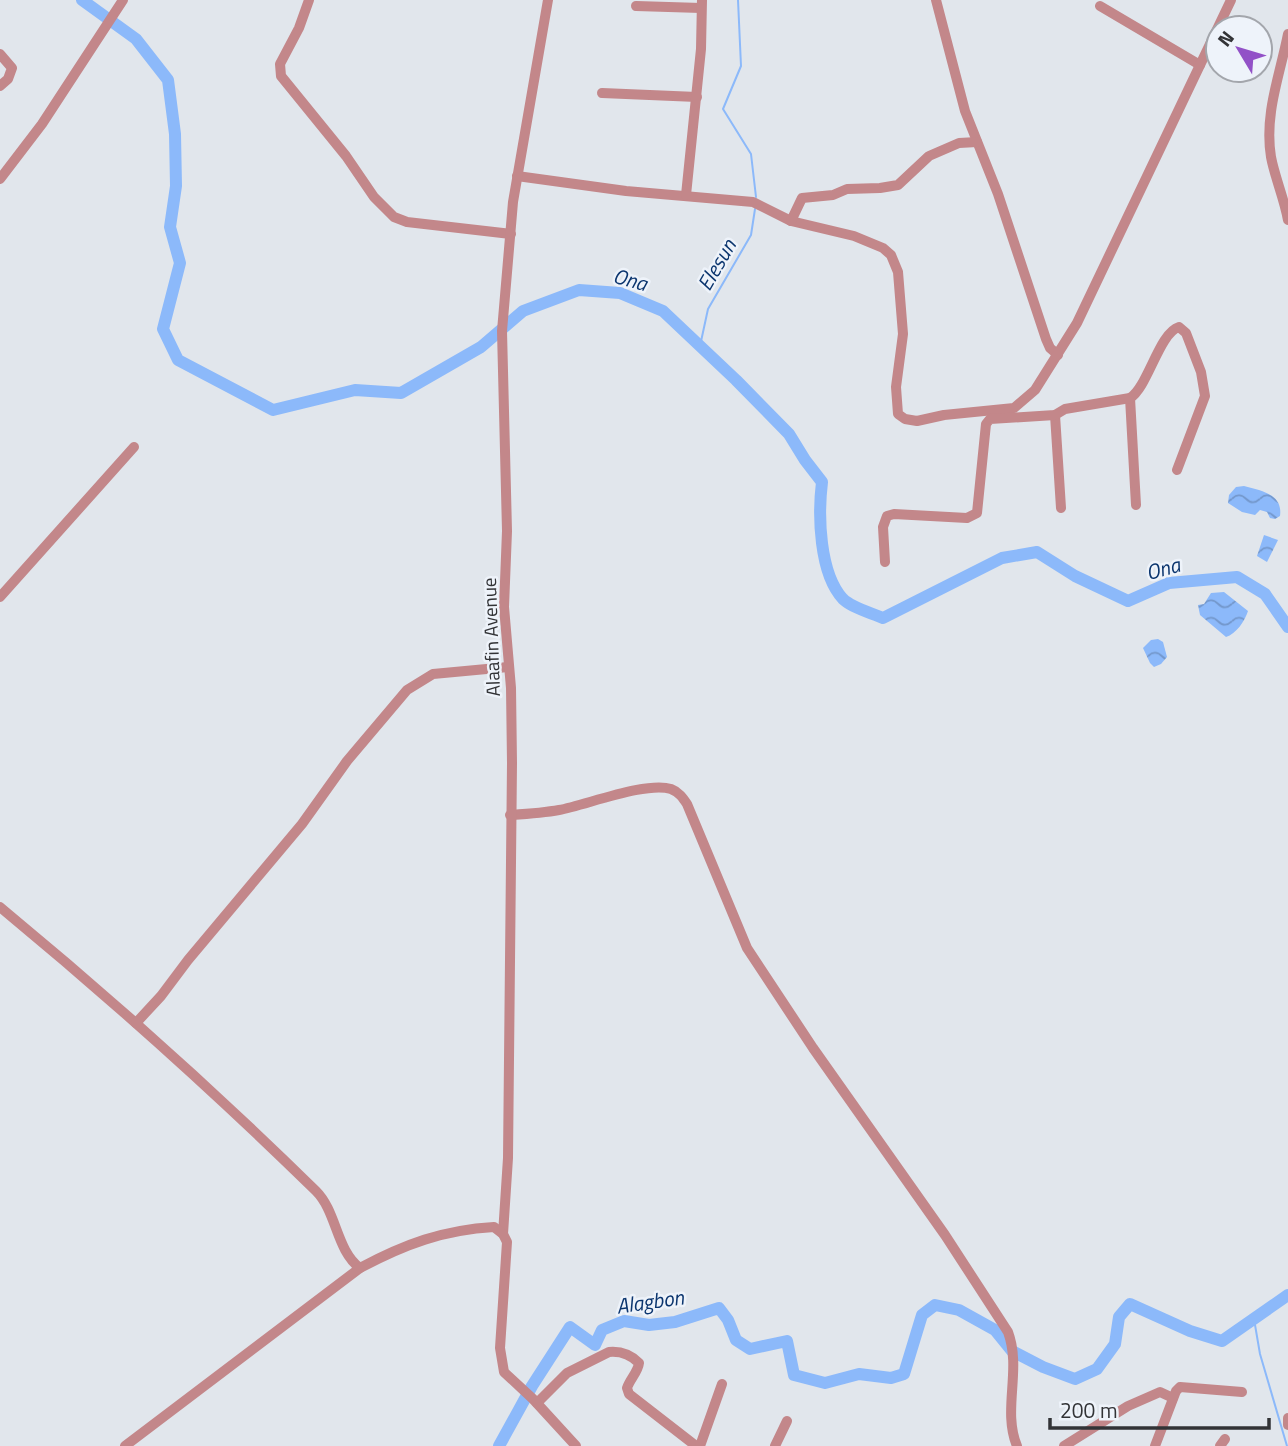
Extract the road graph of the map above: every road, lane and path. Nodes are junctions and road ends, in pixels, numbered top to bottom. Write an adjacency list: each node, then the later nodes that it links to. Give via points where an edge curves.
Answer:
1 (123, 0): 17 (street)
2 (309, 0): 21 (street, via 279,70 373,197 394,218 407,222)
3 (548, 0): 16 (street, Alaafin Avenue)
4 (936, 0): 15 (street)
5 (1231, 0): 11 (street)
6 (702, 4): 7 (street); 14 (street)
7 (636, 6)
8 (1100, 6): 11 (street)
9 (1288, 34): 19 (street, via 1274,89 1269,135)
10 (0, 54): 12 (street, via 12,68)
11 (1200, 65): 22 (street)
12 (0, 86)
13 (602, 93): 14 (street)
14 (697, 97): 18 (street)
15 (977, 142): 20 (street, via 959,143 929,156 898,185 802,198); 22 (street, via 1046,340)
16 (517, 176): 18 (street); 21 (street, Alaafin Avenue)
17 (0, 179)
18 (686, 195): 20 (street, via 758,204)
19 (1288, 220)
20 (791, 221): 24 (street, via 854,236 891,255 898,272 903,334 896,387 902,418 917,421 1014,408)
21 (511, 234): 33 (street, Alaafin Avenue, via 502,331)
22 (1058, 355): 24 (street, via 1035,390)
23 (1130, 398): 25 (street, via 1065,409); 28 (street, via 1138,393 1172,329 1181,327 1201,372 1205,396); 29 (street)
24 (1019, 403): 26 (street)
25 (1055, 415): 26 (street); 30 (street)
26 (1024, 418): 31 (street, via 994,418 986,424 975,516 887,516 883,527)
27 (134, 447): 32 (street)
28 (1177, 470)
29 (1136, 505)
30 (1061, 508)
31 (885, 562)
32 (0, 597)
33 (508, 667): 34 (street, Alaafin Avenue); 36 (street, via 433,674 407,690)
34 (510, 816): 37 (street, Alaafin Avenue, via 508,1158); 50 (street, via 558,810 638,790 666,788 679,794 699,828 747,948 1008,1332 1014,1348 1011,1402)
35 (0, 907): 36 (street)
36 (136, 1023): 38 (street, via 320,1195 350,1261)
37 (503, 1234): 38 (street, via 494,1227 446,1233 398,1248); 42 (street, Alaafin Avenue, via 508,1251 502,1364 504,1372)
38 (360, 1268): 46 (street)
39 (722, 1384): 48 (street)
40 (1242, 1392): 41 (street, via 1182,1386)
41 (1173, 1398): 51 (street, via 1160,1392 1128,1406); 52 (street)
42 (535, 1401): 47 (street, Alaafin Avenue); 48 (street, via 567,1373 616,1351 639,1363 627,1388 629,1394)
43 (1288, 1418): 45 (street)
44 (786, 1421): 49 (street)
45 (1288, 1425)
46 (125, 1446)
47 (576, 1446)
48 (698, 1446)
49 (775, 1446)
50 (1017, 1446)
51 (1064, 1446)
52 (1155, 1446)

